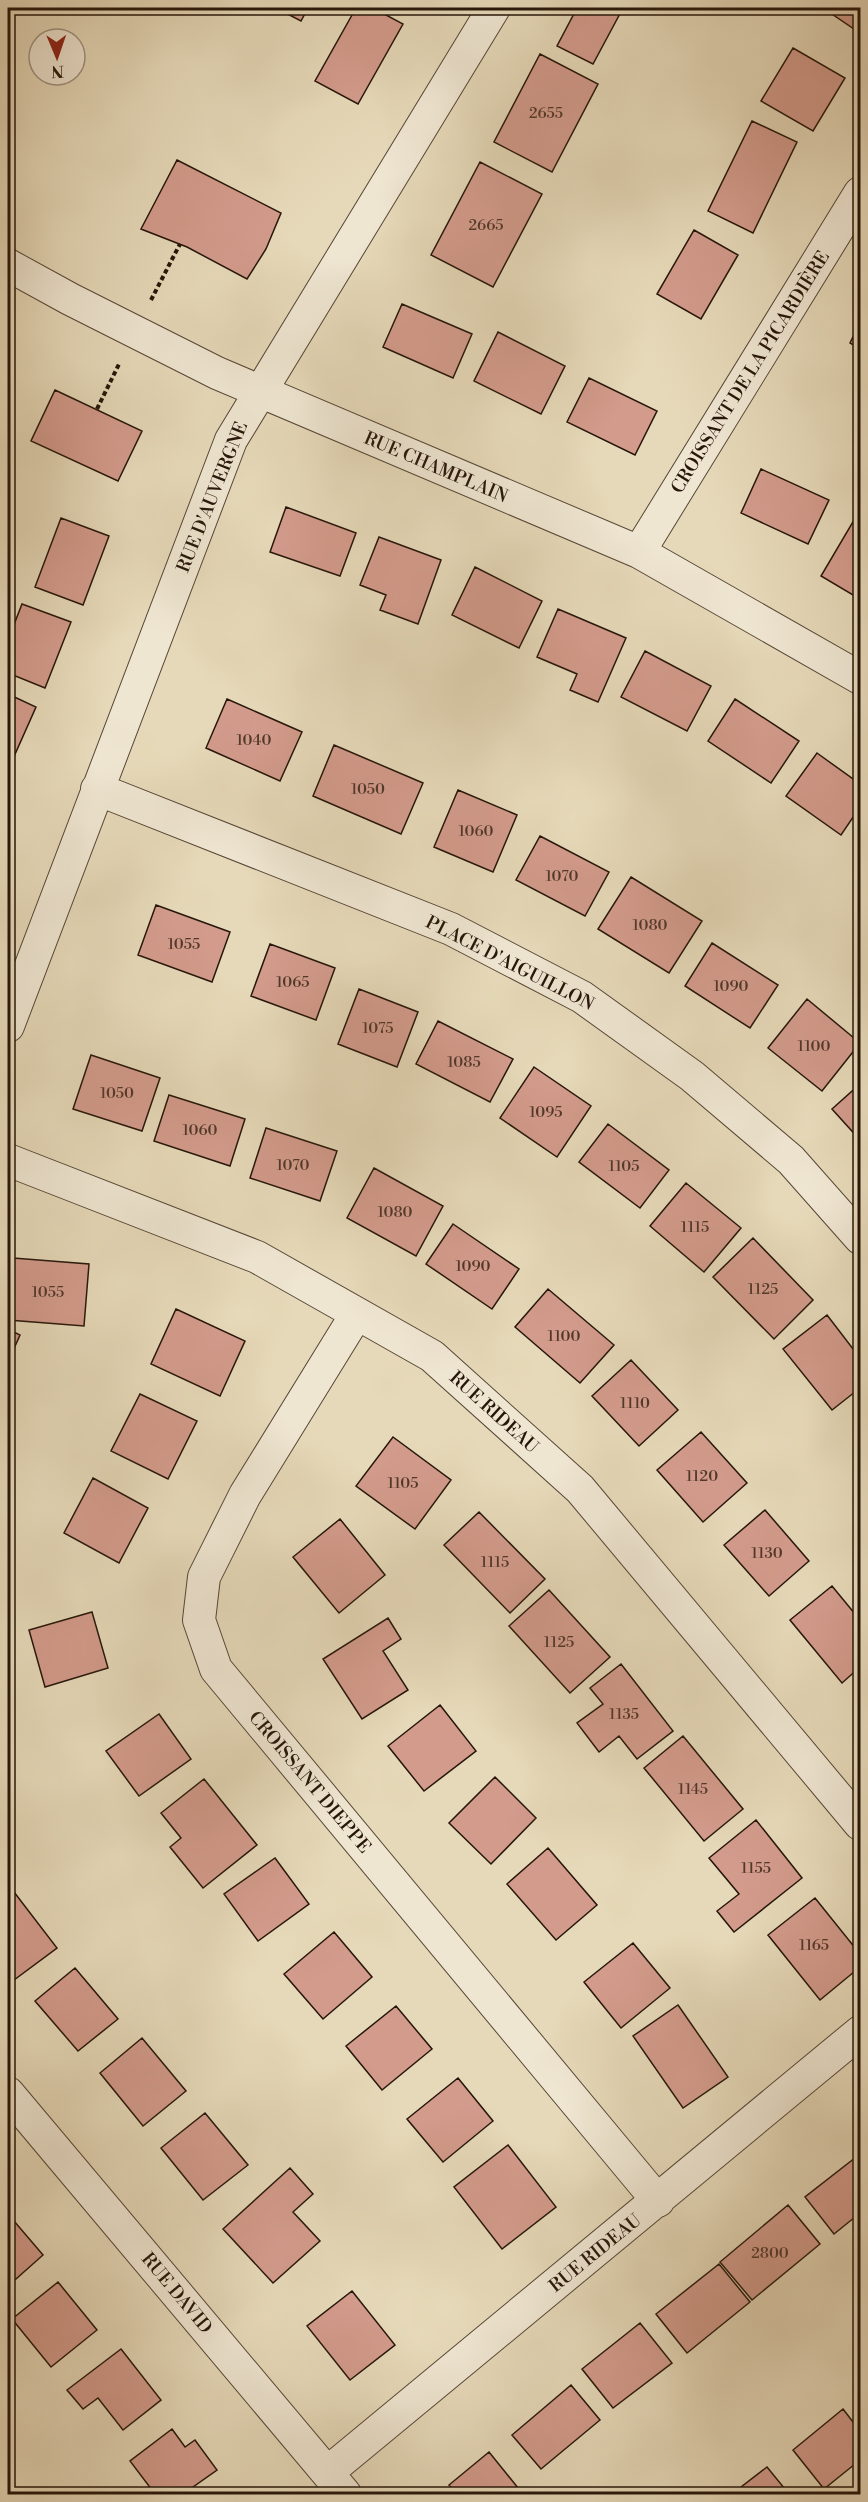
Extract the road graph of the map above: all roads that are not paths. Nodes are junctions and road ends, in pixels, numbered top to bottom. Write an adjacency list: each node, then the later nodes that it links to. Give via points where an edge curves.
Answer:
1 (494, 8): 4 (street, RUE D'AUVERGNE)
2 (861, 193): 5 (street, CROISSANT DE LA PICARDIÈRE)
3 (8, 265): 4 (street, RUE CHAMPLAIN, via 169,350)
4 (259, 392): 5 (street, RUE CHAMPLAIN); 7 (street, RUE D'AUVERGNE, via 231,440)
5 (639, 552): 6 (street, RUE CHAMPLAIN)
6 (861, 678)
7 (97, 789): 8 (street, RUE D'AUVERGNE); 10 (street, PLACE D'AIGUILLON, via 451,929 582,997 692,1076 791,1160)
8 (8, 1026)
9 (8, 1160): 11 (street, RUE RIDEAU, via 257,1257)
10 (861, 1238)
11 (356, 1314): 12 (street, RUE RIDEAU, via 432,1356 580,1489); 15 (street, CROISSANT DIEPPE, via 245,1495 204,1577 199,1620 216,1669)
12 (861, 1824)
13 (861, 2032): 15 (street, RUE RIDEAU)
14 (8, 2093): 16 (street, RUE DAVID)
15 (658, 2201): 16 (street, RUE RIDEAU)
16 (337, 2483)

